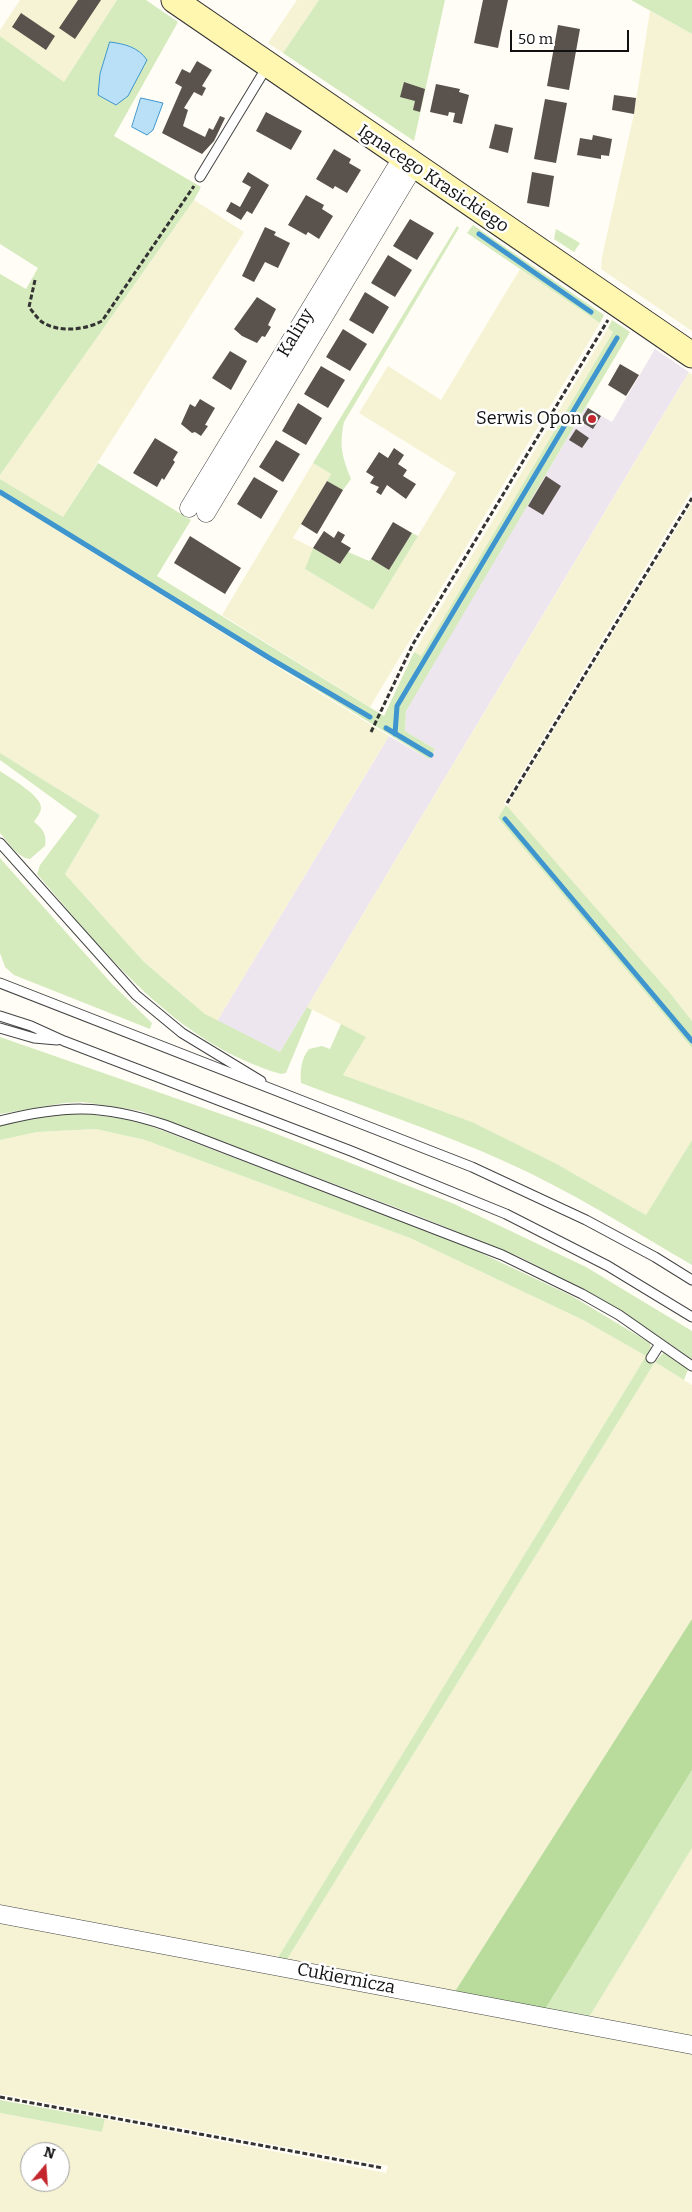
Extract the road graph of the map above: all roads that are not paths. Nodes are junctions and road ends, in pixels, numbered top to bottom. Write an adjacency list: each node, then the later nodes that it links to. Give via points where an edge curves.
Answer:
1 (174, 0): 2 (street, Ignacego Krasickiego)
2 (268, 65): 3 (street, Ignacego Krasickiego); 4 (lane)
3 (408, 162): 5 (street, Ignacego Krasickiego); 6 (street, Kaliny); 7 (street, Kaliny)
4 (200, 176)
5 (692, 355)
6 (189, 508)
7 (206, 513)
8 (0, 843): 13 (lane, via 120,977 158,1014 182,1033)
9 (0, 983): 13 (lane)
10 (0, 1016): 12 (lane)
11 (0, 1028): 12 (lane, via 34,1038)
12 (64, 1041): 16 (lane, via 506,1214 608,1266)
13 (285, 1095): 15 (lane, via 513,1185 586,1220)
14 (0, 1121): 17 (lane, via 61,1108 82,1108 138,1116 165,1125 502,1255 582,1294)
15 (692, 1280)
16 (692, 1317)
17 (660, 1344): 18 (lane); 19 (lane)
18 (651, 1358)
19 (692, 1366)
20 (0, 1914): 21 (street, Cukiernicza)
21 (692, 2045)

